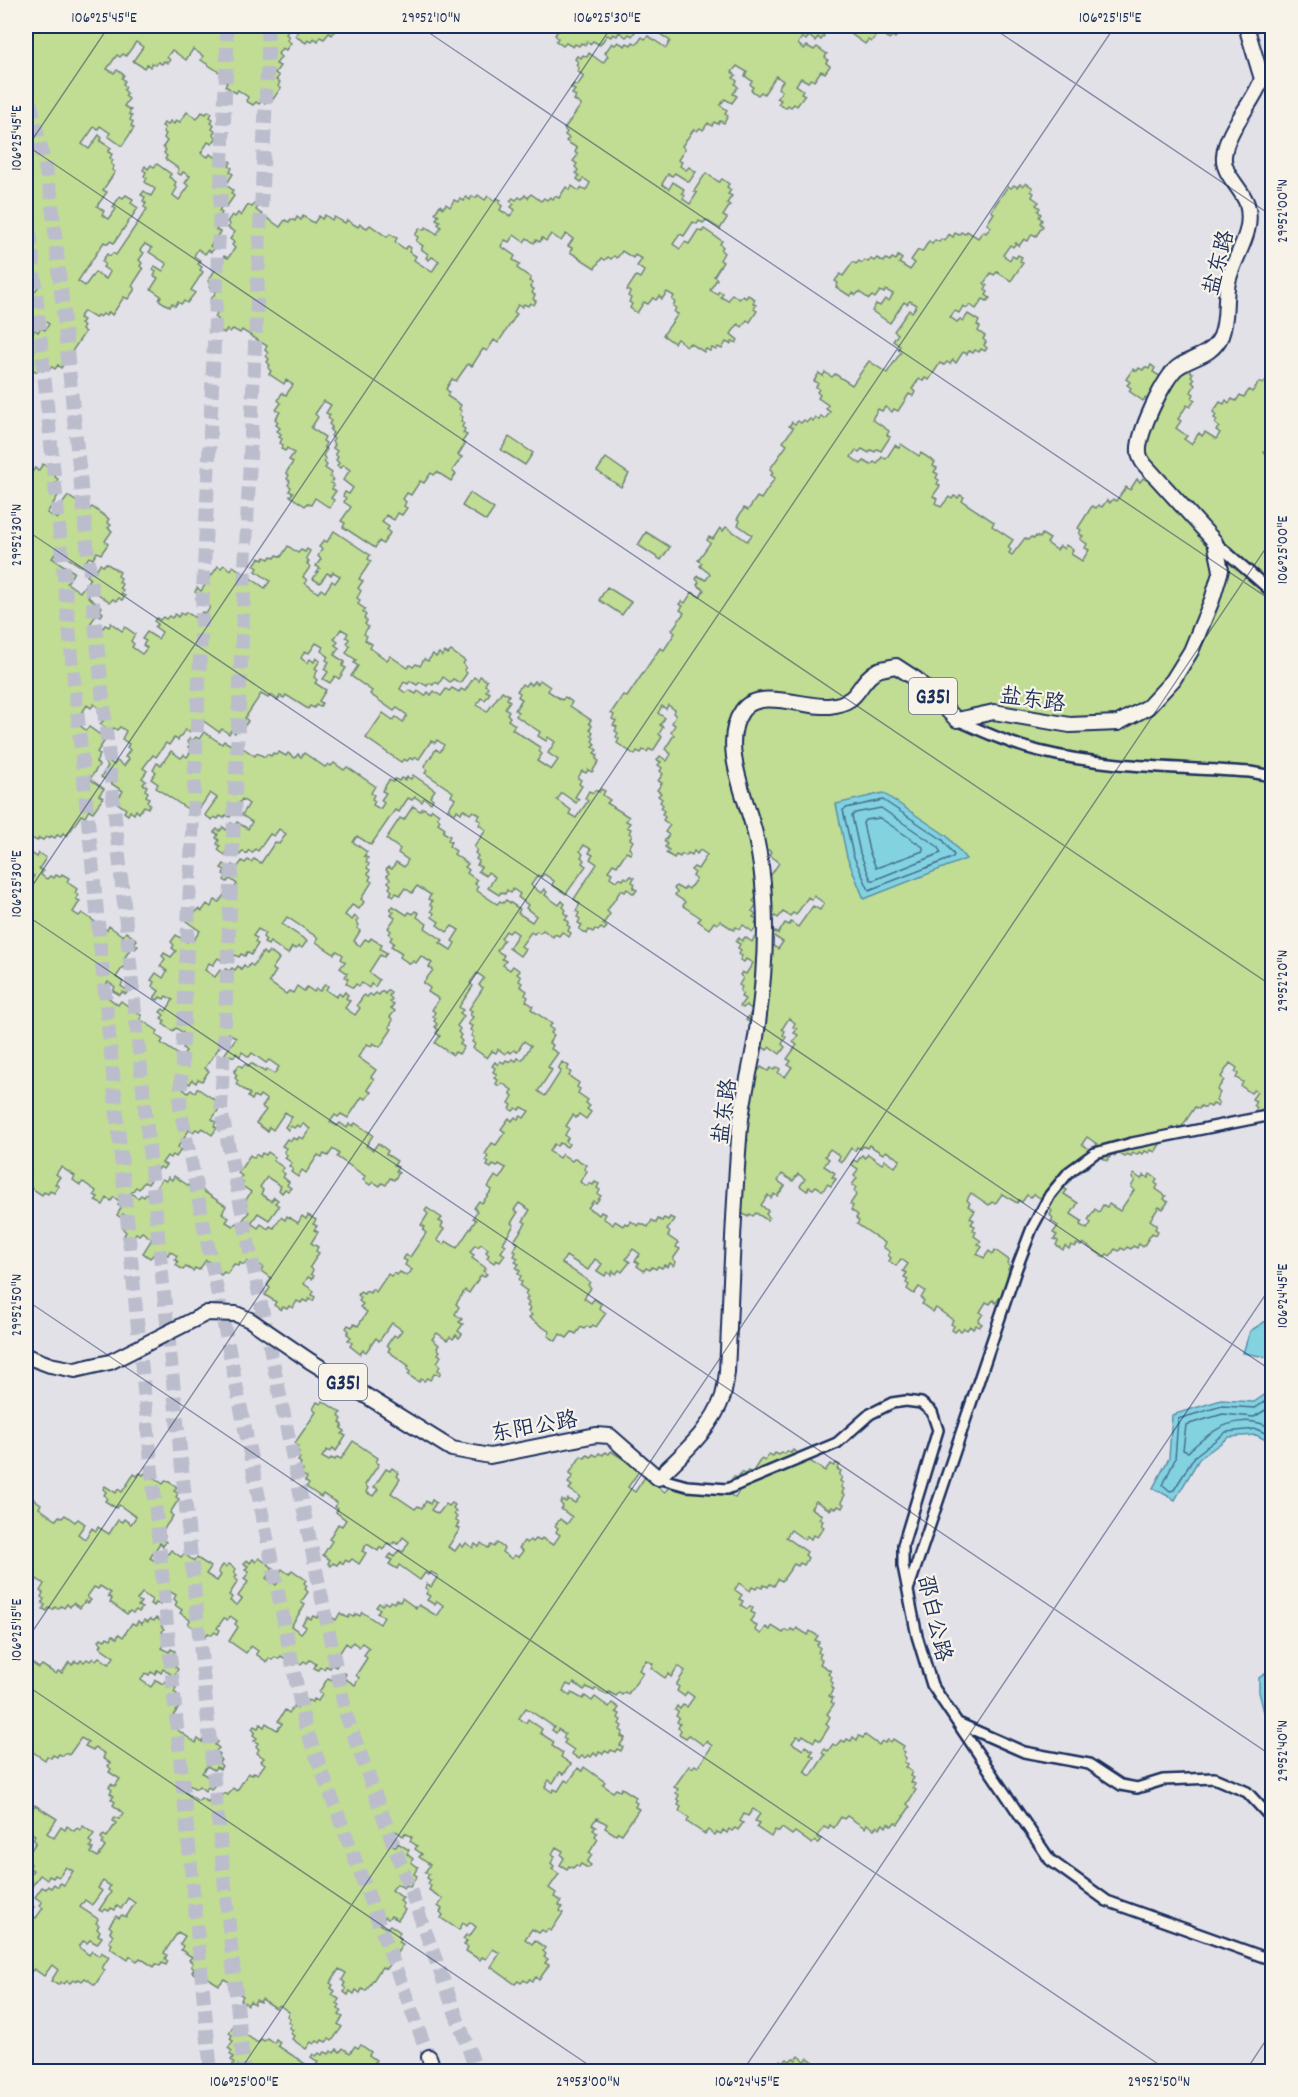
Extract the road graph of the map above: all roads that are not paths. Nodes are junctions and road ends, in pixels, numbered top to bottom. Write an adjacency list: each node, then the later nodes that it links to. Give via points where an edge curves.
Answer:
1 (1246, 26): 2 (highway, 盐东路, via 1262,79 1228,141 1223,162 1247,206 1247,236 1228,283 1222,333 1216,345 1203,356 1170,374 1140,438 1138,454)
2 (1215, 542): 3 (street); 4 (highway, 盐东路 / G351, via 1221,570 1212,600 1191,651 1173,680 1148,707 1118,723 1070,726 994,712)
3 (1272, 592)
4 (957, 720): 5 (street, via 1039,752 1101,762); 8 (highway, 盐东路 / G351, via 916,679 896,666 879,670 844,704 826,706 767,699 742,709 735,726 733,752 756,838 764,896 764,941 756,1037 740,1125 727,1372 714,1415)
5 (1272, 776)
6 (1272, 1115): 9 (street, via 1095,1153 1069,1172 1050,1195 1016,1270)
7 (26, 1356): 8 (highway, 东阳公路 / G351, via 75,1370 110,1362 207,1313 236,1314 452,1449 490,1456 596,1435 610,1436)
8 (658, 1478): 9 (street, 邵白公路, via 727,1490 837,1443 870,1414 892,1403 921,1403 932,1412 938,1430 903,1545)
9 (908, 1590): 10 (street, 邵白公路, via 932,1685)
10 (958, 1723): 11 (street, via 1024,1752 1089,1764 1121,1785 1137,1788 1163,1780 1214,1778 1247,1792); 12 (street, 邵白公路, via 1050,1860 1107,1901)
11 (1272, 1819)
12 (1272, 1960)
13 (429, 2057): 14 (highway)
14 (434, 2072)

